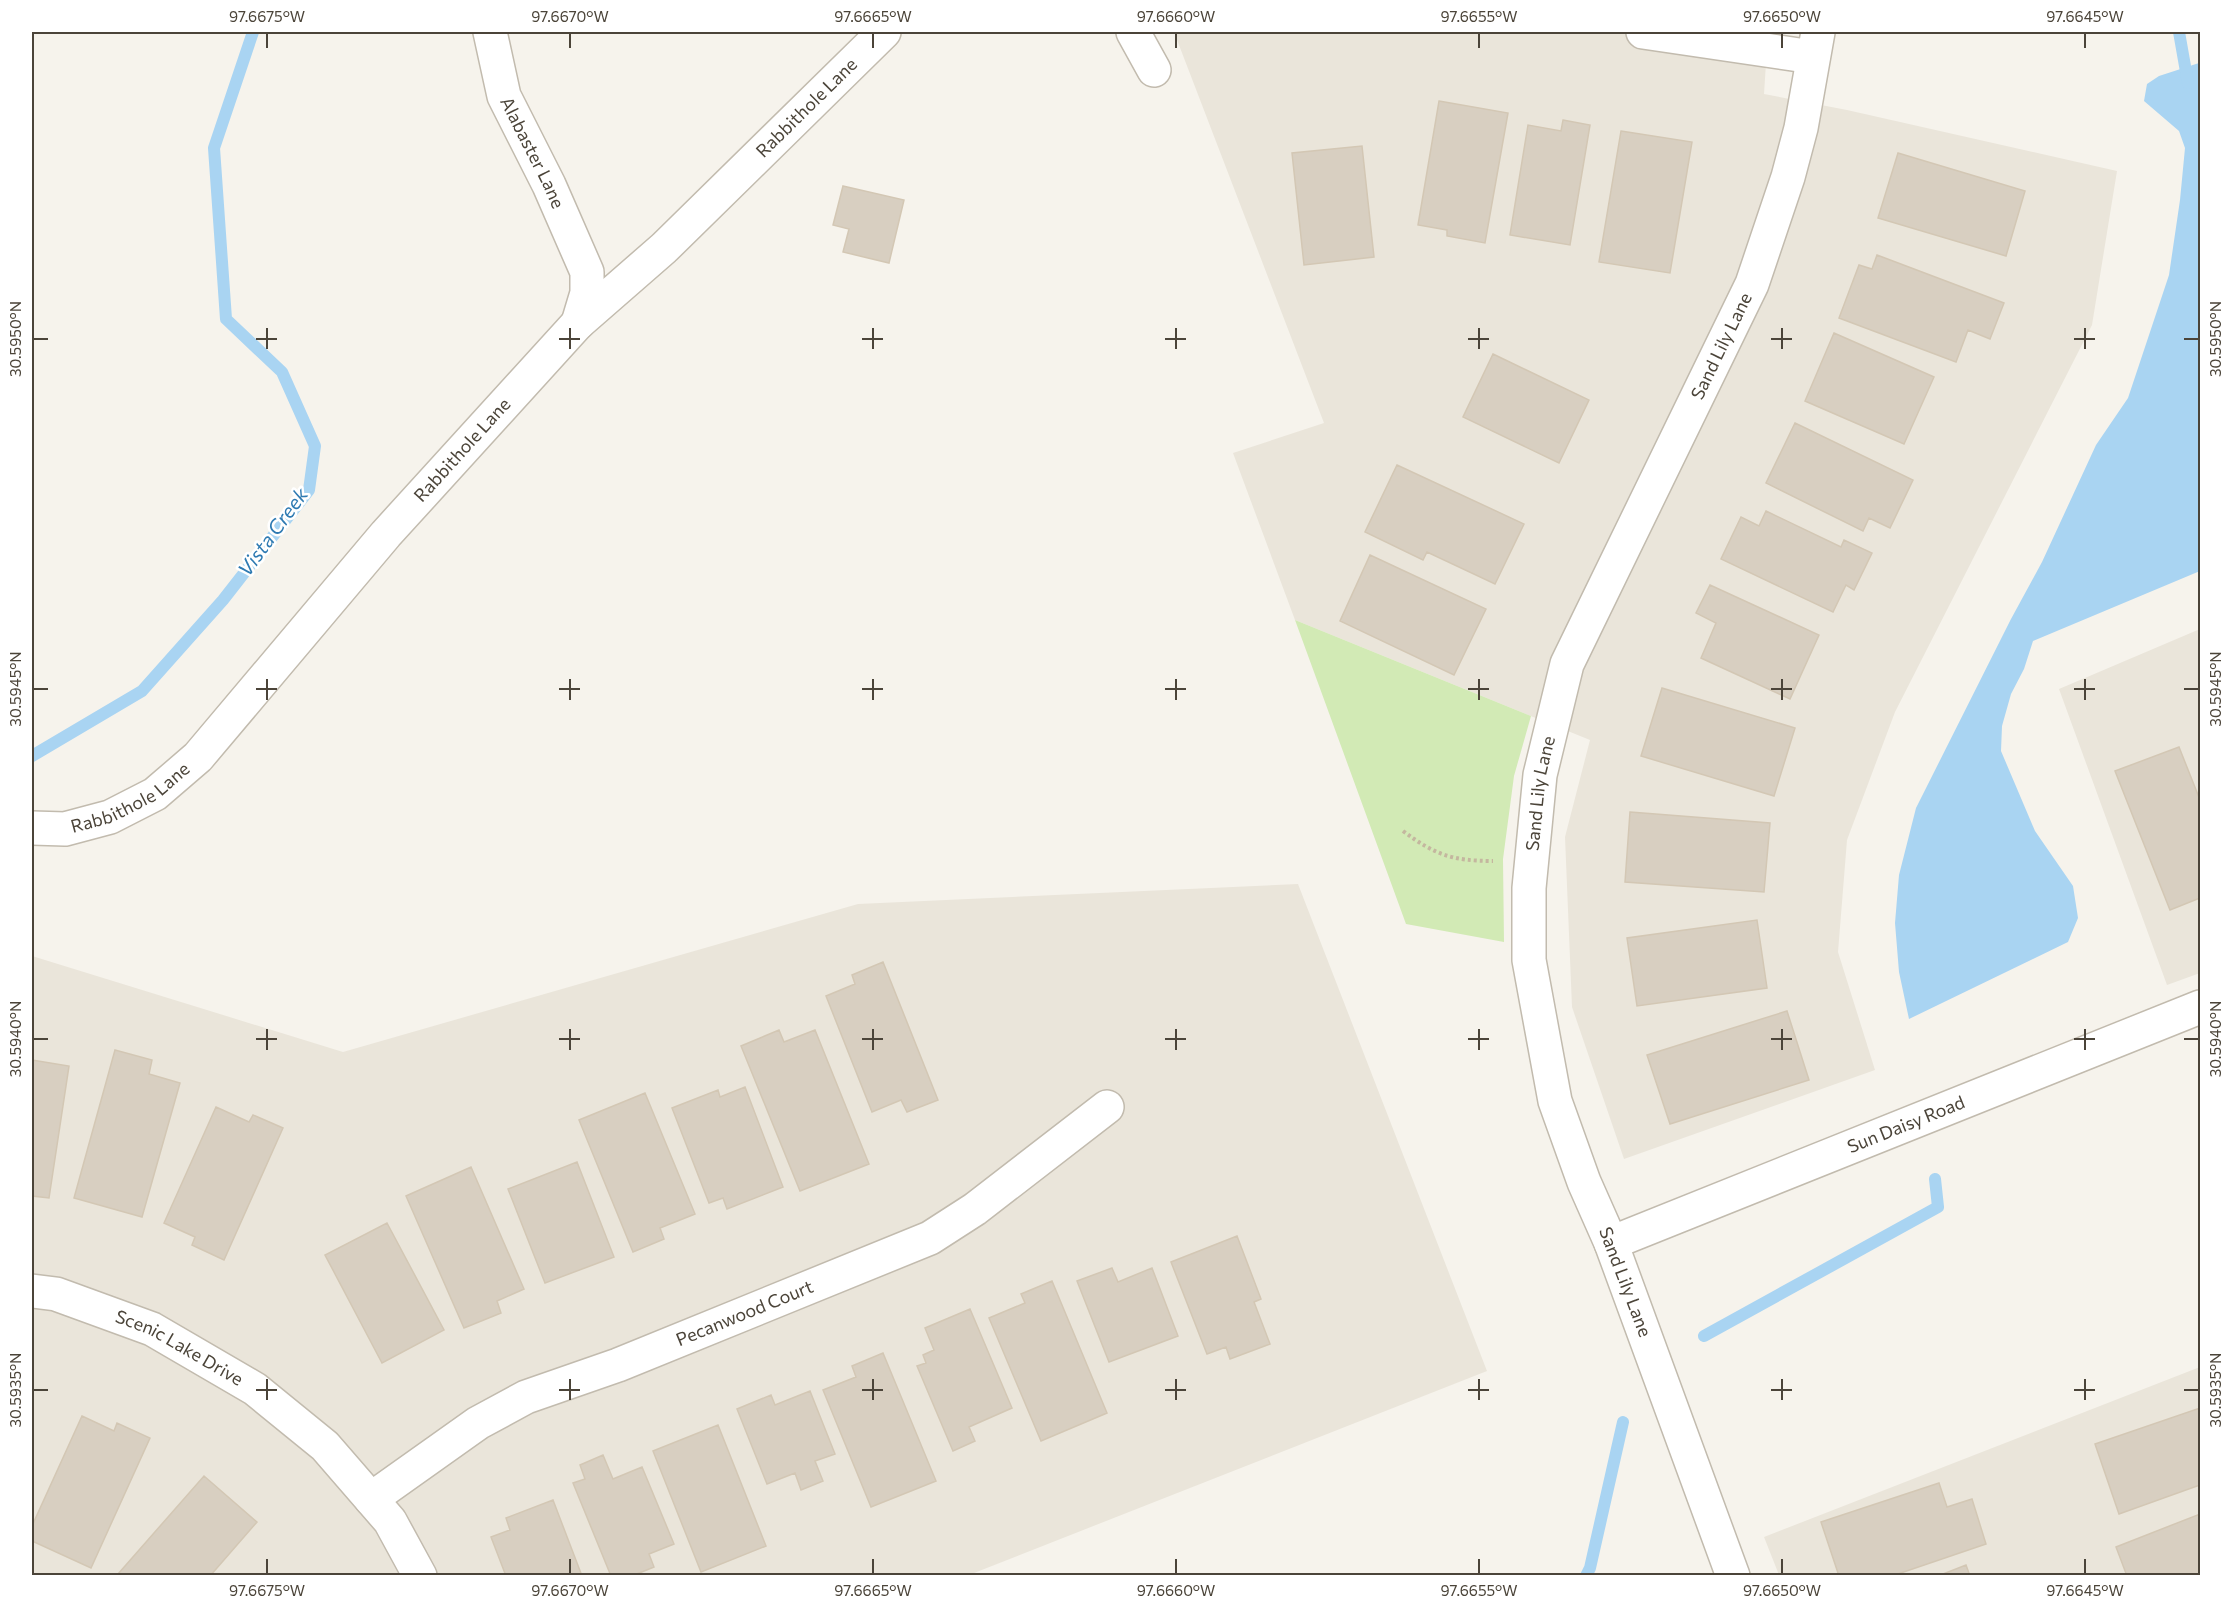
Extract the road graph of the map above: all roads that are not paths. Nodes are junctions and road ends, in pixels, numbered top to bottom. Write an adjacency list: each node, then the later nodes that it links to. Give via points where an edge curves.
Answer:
1 (489, 32): 8 (street, Alabaster Lane, via 504,96)
2 (884, 32): 7 (street, Rabbithole Lane)
3 (1133, 32): 6 (street)
4 (1643, 32): 5 (street)
5 (1815, 44): 13 (street, Sand Lily Lane, via 1801,128 1752,284 1567,664 1540,775 1529,888 1529,960 1555,1101)
6 (1154, 70)
7 (664, 248): 8 (street); 9 (street, Rabbithole Lane)
8 (587, 272): 9 (street, via 587,293)
9 (578, 323): 10 (street, Rabbithole Lane, via 386,534 198,757 155,794 110,817 65,829)
10 (32, 828)
11 (2200, 1007): 13 (street, Sun Daisy Road)
12 (1107, 1107): 15 (street, Pecanwood Court, via 975,1209 930,1238 618,1365 526,1397 478,1423)
13 (1611, 1242): 17 (street, Sand Lily Lane)
14 (32, 1291): 15 (street, Scenic Lake Drive, via 56,1294 152,1329 255,1389 325,1446)
15 (370, 1499): 16 (street, Scenic Lake Drive, via 390,1521)
16 (420, 1575)
17 (1733, 1575)

